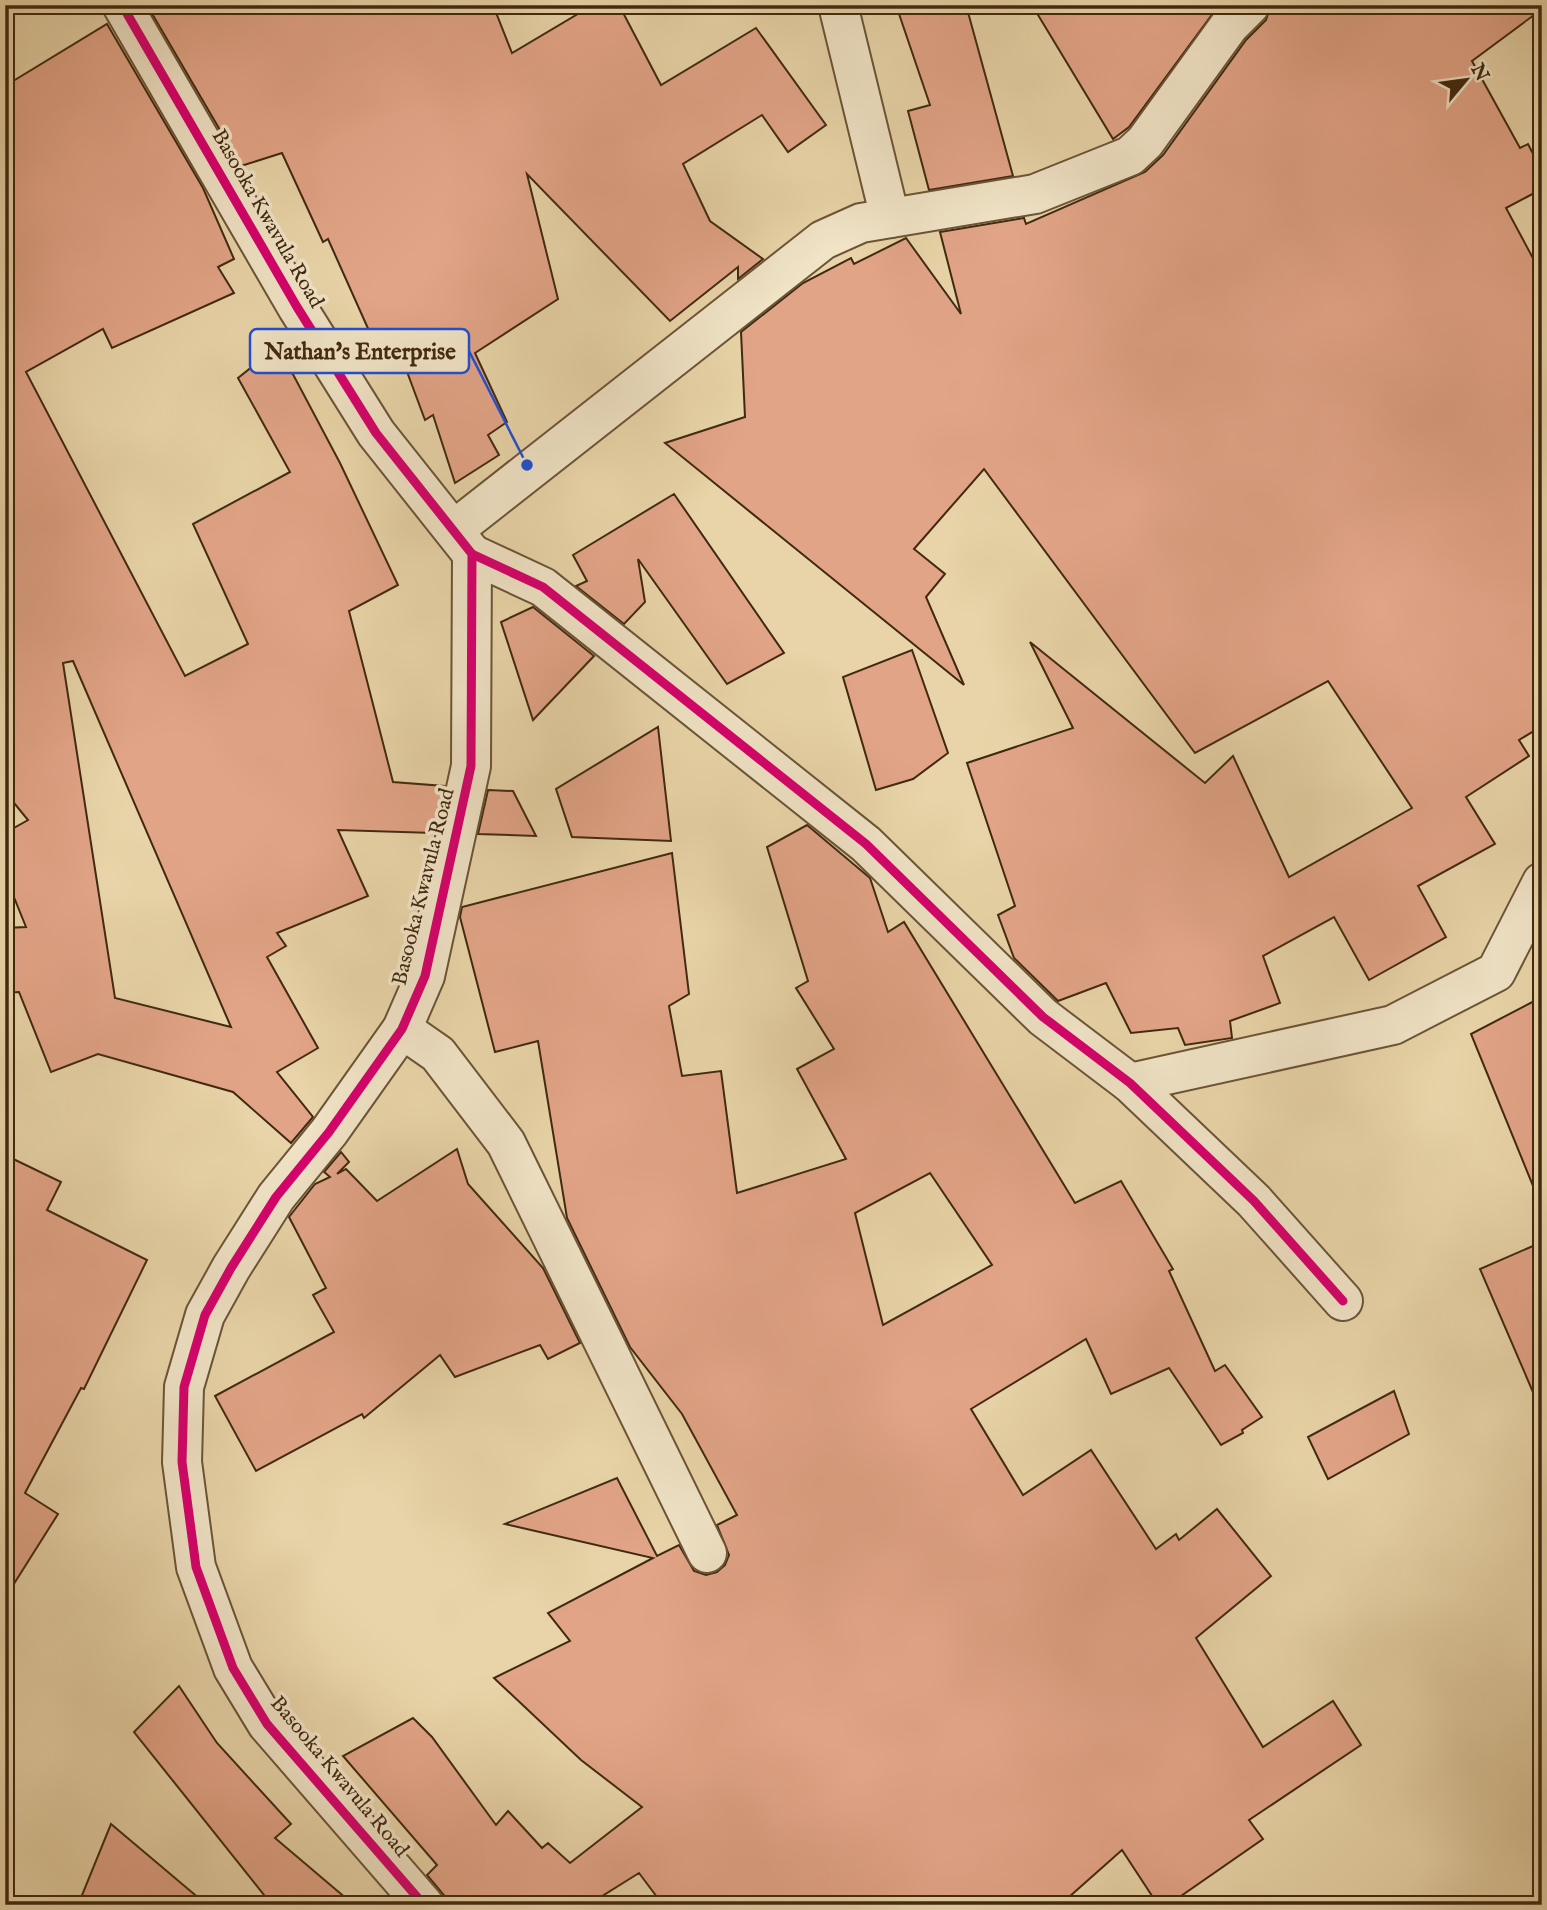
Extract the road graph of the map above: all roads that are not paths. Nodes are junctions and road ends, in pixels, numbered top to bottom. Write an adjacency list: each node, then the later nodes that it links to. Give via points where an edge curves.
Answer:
1 (122, 5): 5 (street, Basooka Kwavula Road, via 297,307 376,433)
2 (838, 5): 4 (street)
3 (1250, 5): 4 (street, via 1130,156 1035,194)
4 (890, 218): 5 (street, via 861,223 822,240)
5 (463, 542): 7 (street, Basooka Kwavula Road, via 471,766 425,976); 8 (street, via 543,587 866,844 1043,1017)
6 (1542, 882): 8 (street, via 1496,972 1393,1025)
7 (402, 1029): 10 (street, via 438,1054 506,1143); 11 (street, Basooka Kwavula Road, via 276,1197 205,1315 184,1387 182,1462 196,1567 233,1668 267,1724)
8 (1129, 1083): 9 (street, via 1254,1201)
9 (1343, 1301)
10 (707, 1553)
11 (424, 1905)

